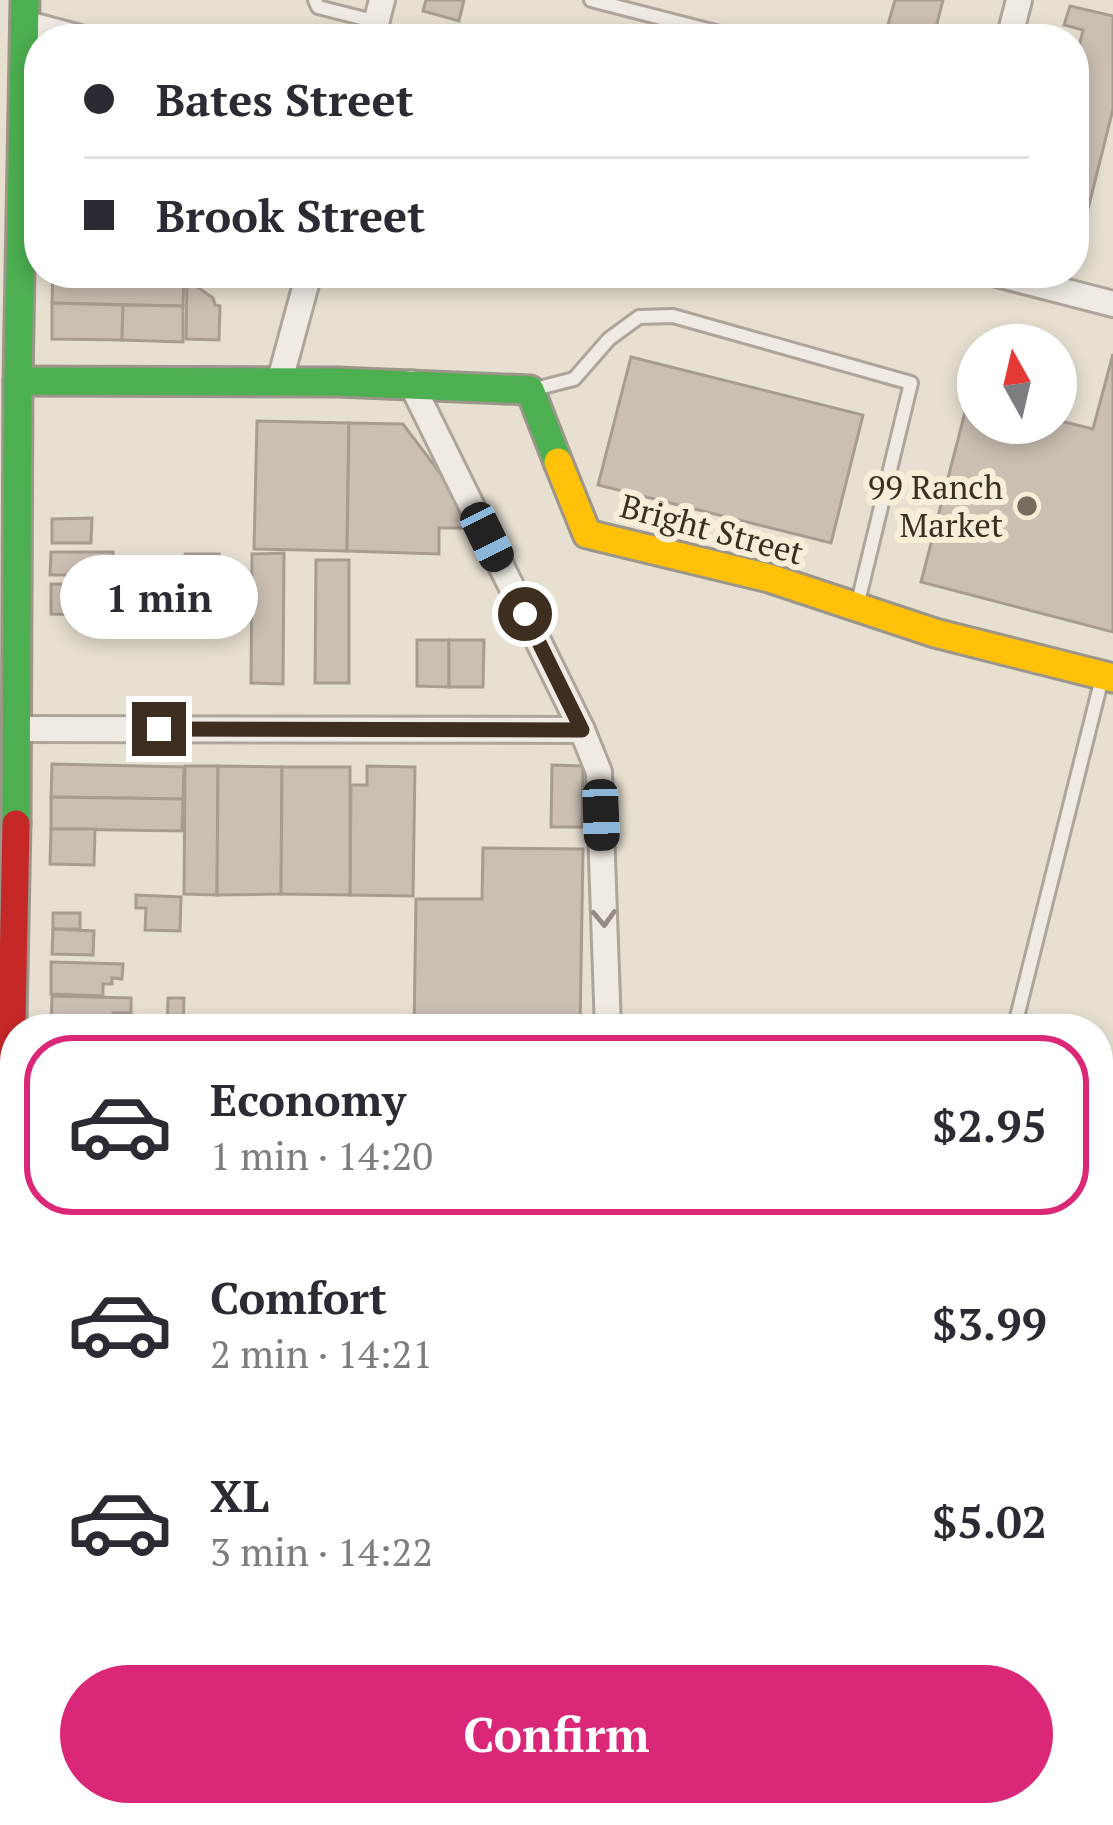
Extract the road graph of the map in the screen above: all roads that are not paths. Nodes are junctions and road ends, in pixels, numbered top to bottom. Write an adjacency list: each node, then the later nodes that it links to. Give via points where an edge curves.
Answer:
1 (315, 0): 4 (lane)
2 (591, 0): 5 (lane)
3 (24, 12): 10 (main road)
4 (377, 20)
5 (685, 24)
6 (305, 288): 9 (street)
7 (1051, 288): 8 (street)
8 (1113, 304)
9 (280, 380): 10 (main road); 11 (main road)
10 (18, 381): 15 (main road)
11 (410, 382): 12 (main road); 16 (street)
12 (530, 390): 13 (main road, Bright Street, via 587,534); 13 (lane, via 574,379 640,316 673,316 911,383)
13 (857, 607): 14 (main road, Bright Street)
14 (1108, 678): 19 (lane)
15 (18, 729): 16 (street); 17 (main road)
16 (582, 730): 18 (street, one-way to 18, via 599,772)
17 (10, 1014)
18 (607, 1014)
19 (1018, 1014)

